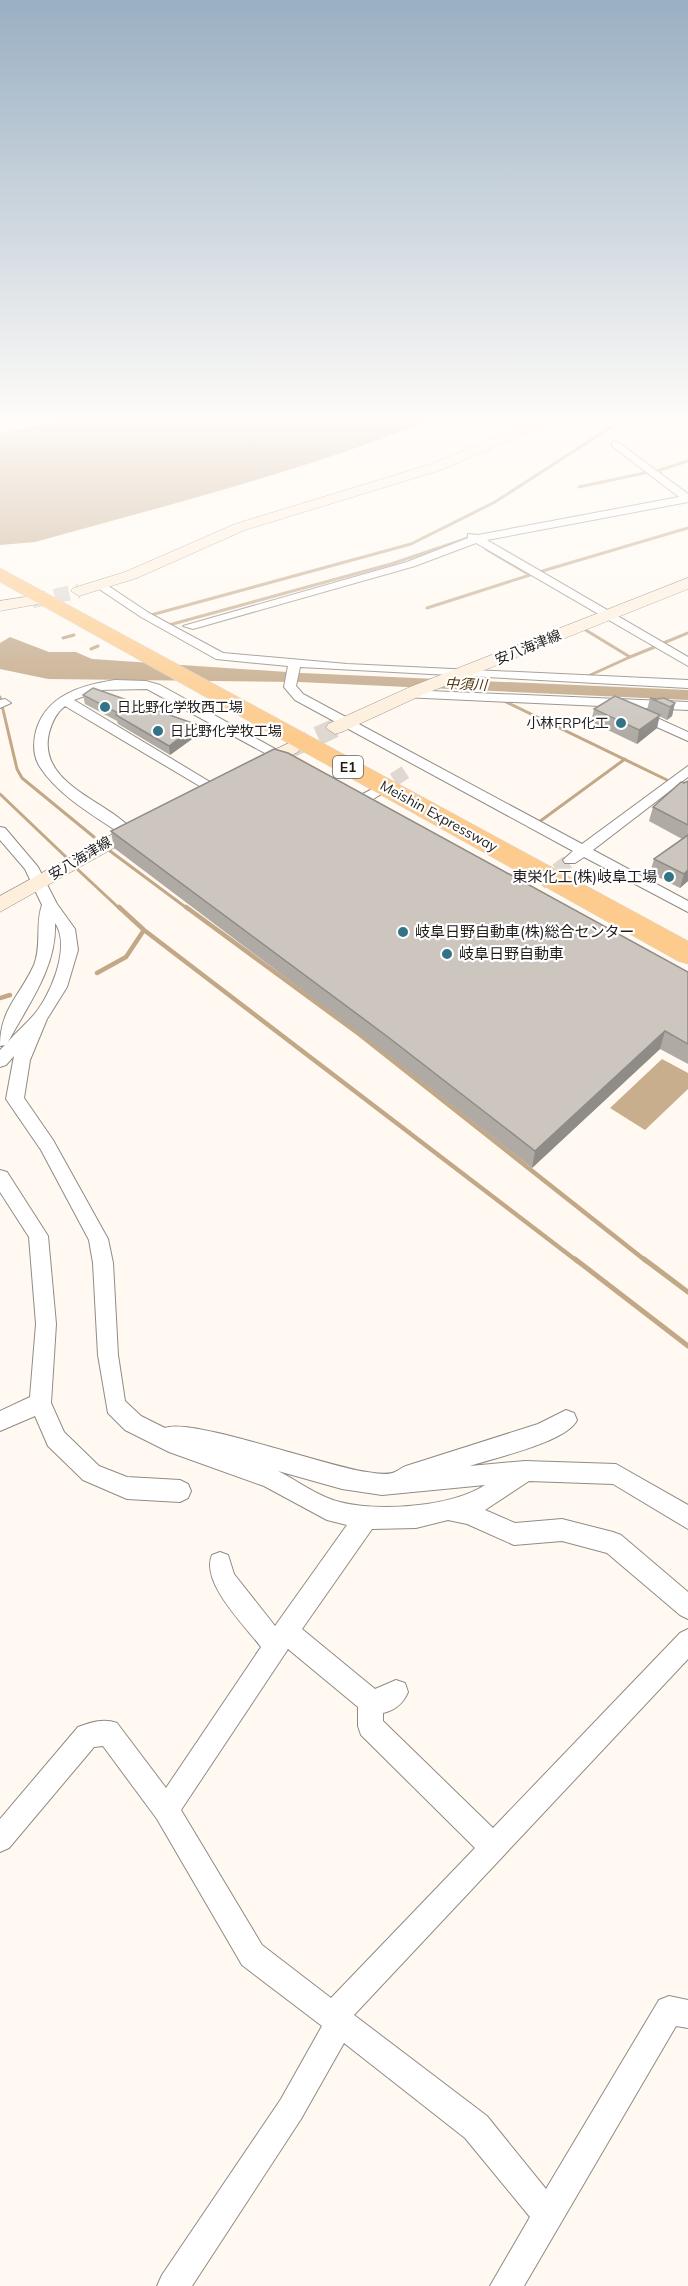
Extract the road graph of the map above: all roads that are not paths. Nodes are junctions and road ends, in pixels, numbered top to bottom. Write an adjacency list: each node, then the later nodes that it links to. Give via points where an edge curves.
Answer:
1 (256, 523): 6 (street)
2 (558, 523): 3 (street)
3 (476, 539): 10 (street); 11 (street, via 411,564)
4 (9, 572): 39 (highway, Meishin Expressway / E1); 40 (highway, Meishin Expressway / E1)
5 (688, 583): 10 (street, 安八海津線)
6 (100, 585): 7 (street); 13 (street, via 220,656)
7 (79, 591)
8 (32, 601): 9 (street)
9 (0, 606)
10 (607, 615): 12 (street); 14 (street, 安八海津線)
11 (189, 626)
12 (688, 662)
13 (295, 664): 14 (street); 20 (street, via 290,687)
14 (458, 674): 15 (street); 16 (street, 安八海津線)
15 (688, 684)
16 (412, 692): 18 (street); 20 (street, 安八海津線)
17 (65, 700): 22 (street, via 99,686 149,685); 27 (street); 31 (street, via 46,716 42,758 52,774)
18 (614, 703): 19 (street); 21 (street)
19 (688, 706)
20 (340, 725): 23 (street)
21 (688, 737)
22 (285, 752): 24 (street); 27 (street)
23 (421, 764): 26 (street); 33 (street)
24 (307, 770)
25 (688, 770): 33 (street)
26 (407, 771)
27 (213, 788): 28 (street)
28 (194, 797)
29 (157, 816): 31 (street, 安八海津線)
30 (0, 831): 35 (street)
31 (126, 831): 35 (street, 安八海津線)
32 (0, 849): 35 (street)
33 (582, 850): 34 (street); 38 (street)
34 (570, 860)
35 (39, 882): 36 (street, 安八海津線); 37 (street)
36 (0, 905)
37 (50, 905): 41 (street, via 42,964); 43 (street, via 67,929 70,950 59,987)
38 (688, 907)
39 (688, 935)
40 (688, 954)
41 (19, 1006): 42 (street); 44 (street)
42 (0, 1010)
43 (39, 1018): 45 (street); 50 (street, via 21,1060 15,1099 47,1145 98,1239 115,1406 133,1423)
44 (0, 1040)
45 (0, 1061)
46 (0, 1177): 47 (street, via 38,1236 46,1324)
47 (40, 1403): 49 (street); 53 (street, via 56,1439 91,1473 127,1488)
48 (566, 1420): 52 (street, via 543,1432)
49 (0, 1421)
50 (151, 1431): 52 (street, via 207,1440 342,1479); 55 (street, via 177,1445 270,1478 335,1512)
51 (525, 1471): 52 (street); 54 (street, via 478,1502); 56 (street, via 616,1474)
52 (382, 1484)
53 (180, 1491)
54 (447, 1509): 55 (street, via 416,1517); 58 (street, via 469,1514 514,1534 562,1530 613,1543)
55 (366, 1518): 59 (street)
56 (688, 1518)
57 (220, 1563): 59 (street, via 224,1580)
58 (688, 1607)
59 (281, 1639): 62 (street); 63 (street)
60 (688, 1641): 65 (street)
61 (396, 1692): 62 (street, via 386,1700)
62 (372, 1702): 65 (street, via 370,1726)
63 (166, 1810): 64 (street, via 108,1732 87,1736); 67 (street, via 252,1955)
64 (0, 1839)
65 (494, 1847): 67 (street)
66 (688, 2014): 68 (street, via 669,2010)
67 (336, 2019): 68 (street, via 476,2127); 69 (street, via 291,2109)
68 (548, 2215): 70 (street)
69 (173, 2286)
70 (506, 2286)

